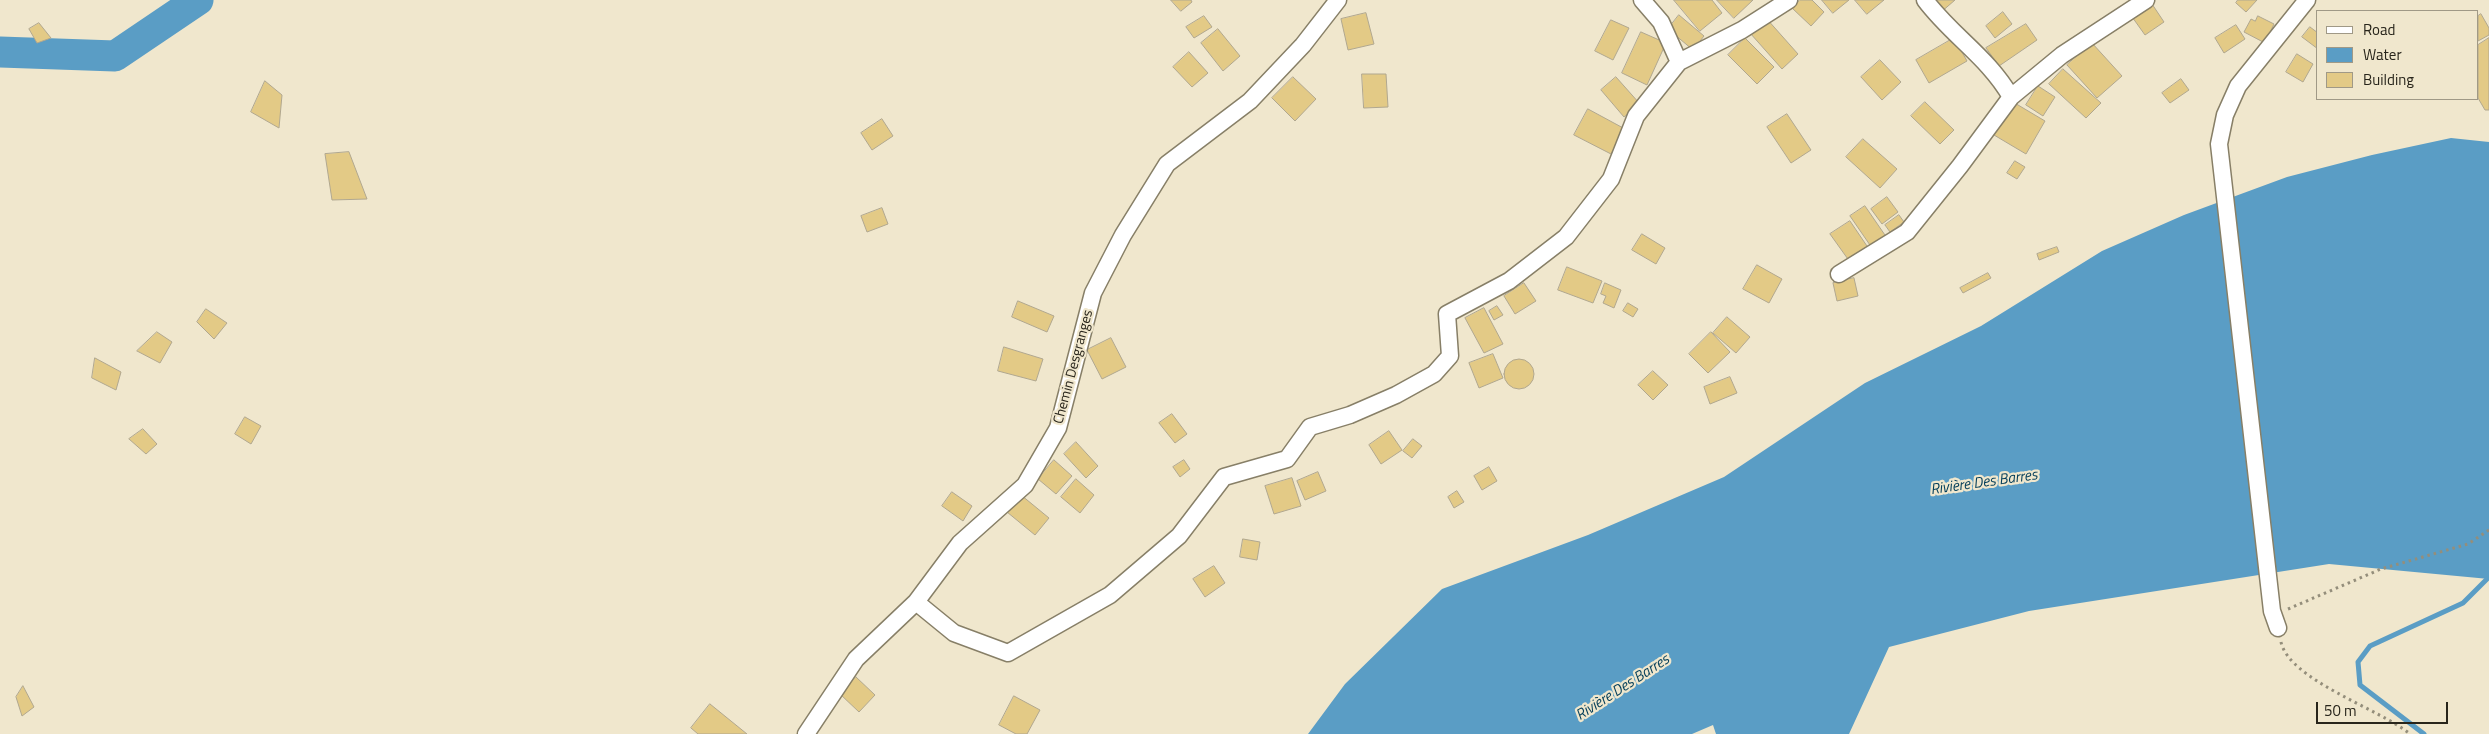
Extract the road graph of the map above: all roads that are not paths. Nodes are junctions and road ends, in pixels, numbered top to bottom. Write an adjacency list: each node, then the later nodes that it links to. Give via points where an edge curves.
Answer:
1 (1338, 0): 10 (street, Chemin Desgranges, via 1302,45 1250,100 1168,164 1123,235 1093,293 1058,428 1025,485 960,543)
2 (1642, 0): 7 (street, via 1661,22)
3 (1789, 0): 7 (street, via 1742,30)
4 (1925, 0): 8 (street, via 1940,20 1982,57)
5 (2146, 0): 8 (street, via 2062,55)
6 (2307, 0): 11 (street, via 2238,86 2228,108 2220,144 2272,611)
7 (1679, 62): 10 (street, via 1636,116 1611,179 1566,237 1510,281 1447,314 1450,356 1434,374 1350,415 1310,427 1287,458 1224,477 1179,536 1110,595 1008,652 954,633)
8 (2011, 97): 9 (street, via 1907,232)
9 (1839, 274)
10 (916, 602): 12 (street, Chemin Desgranges, via 856,659)
11 (2278, 628)
12 (806, 734)

